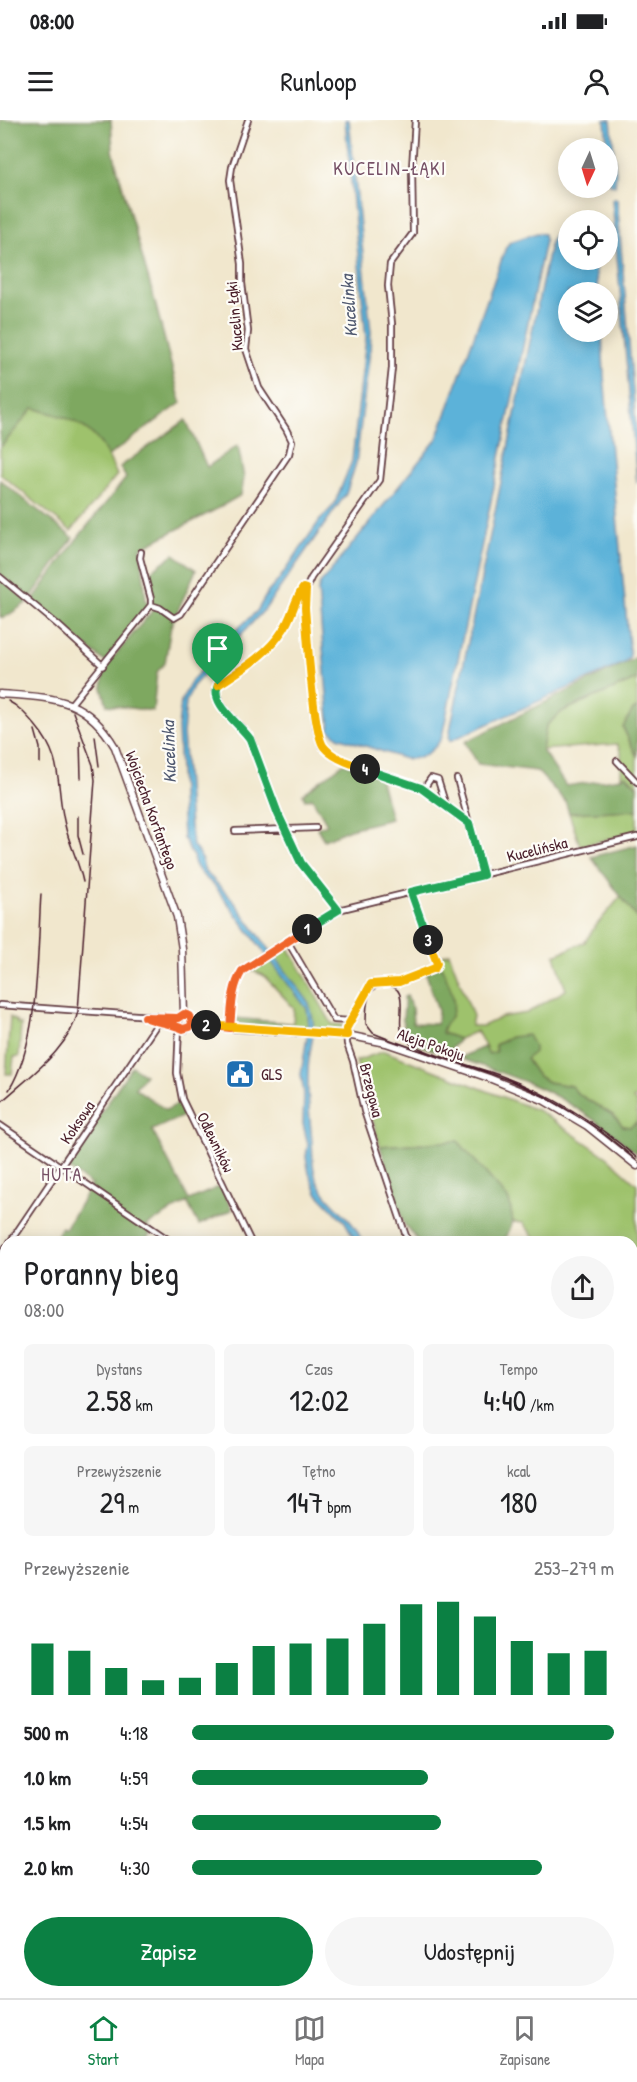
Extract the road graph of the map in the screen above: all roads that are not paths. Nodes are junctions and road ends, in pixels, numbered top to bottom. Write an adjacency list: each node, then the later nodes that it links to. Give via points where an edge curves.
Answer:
1 (248, 120): 6 (street, Kucelin Łąki, via 230,180 242,264 246,349 254,376 286,429 291,447 181,614 174,618)
2 (415, 120): 5 (street, via 413,233 390,264 392,368 380,480)
3 (141, 552): 6 (street)
4 (0, 577): 7 (street)
5 (306, 589): 13 (street, via 316,726 322,746 336,758); 17 (street, via 297,597 284,629 271,645 218,685 216,691 226,713 250,739)
6 (151, 605): 7 (street)
7 (103, 666): 9 (street)
8 (0, 694): 9 (street, Wojciecha Korfantego, via 51,698)
9 (71, 704): 25 (street, Wojciecha Korfantego, via 106,734 125,773 179,927)
10 (617, 761): 12 (street)
11 (458, 779): 15 (street)
12 (637, 782)
13 (423, 790): 14 (street); 14 (street, via 431,778 438,780)
14 (446, 806): 15 (street)
15 (469, 823): 20 (street)
16 (316, 828): 17 (street)
17 (285, 830): 18 (street); 22 (street, via 301,863)
18 (235, 831)
19 (637, 837): 20 (street, Kucelińska)
20 (483, 875): 21 (street, Kucelińska)
21 (411, 892): 22 (street, Kucelińska); 28 (street, Brzegowa, via 437,963 435,968 399,982 371,984)
22 (338, 910): 23 (street, Kucelińska)
23 (288, 942): 28 (street, via 334,1020); 32 (street, Kucelińska, via 242,971 232,992)
24 (0, 1005): 26 (street)
25 (184, 1014): 30 (street, via 190,1016); 31 (street)
26 (145, 1017): 27 (street); 29 (street)
27 (165, 1018): 29 (street, Koksowa); 31 (street)
28 (350, 1021): 33 (street, Brzegowa)
29 (158, 1023): 31 (street); 36 (street, Koksowa)
30 (192, 1023): 31 (street, via 190,1027); 32 (street, Aleja Pokoju)
31 (180, 1025): 39 (street, Odlewników, via 177,1073 182,1099)
32 (230, 1028): 33 (street, Aleja Pokoju)
33 (347, 1035): 35 (street, Aleja Pokoju, via 386,1043 543,1100 586,1126); 40 (street, Brzegowa, via 364,1110)
34 (0, 1125): 36 (street)
35 (637, 1166)
36 (61, 1167): 37 (street, Koksowa); 38 (street)
37 (14, 1236)
38 (163, 1236)
39 (248, 1236)
40 (406, 1236)

